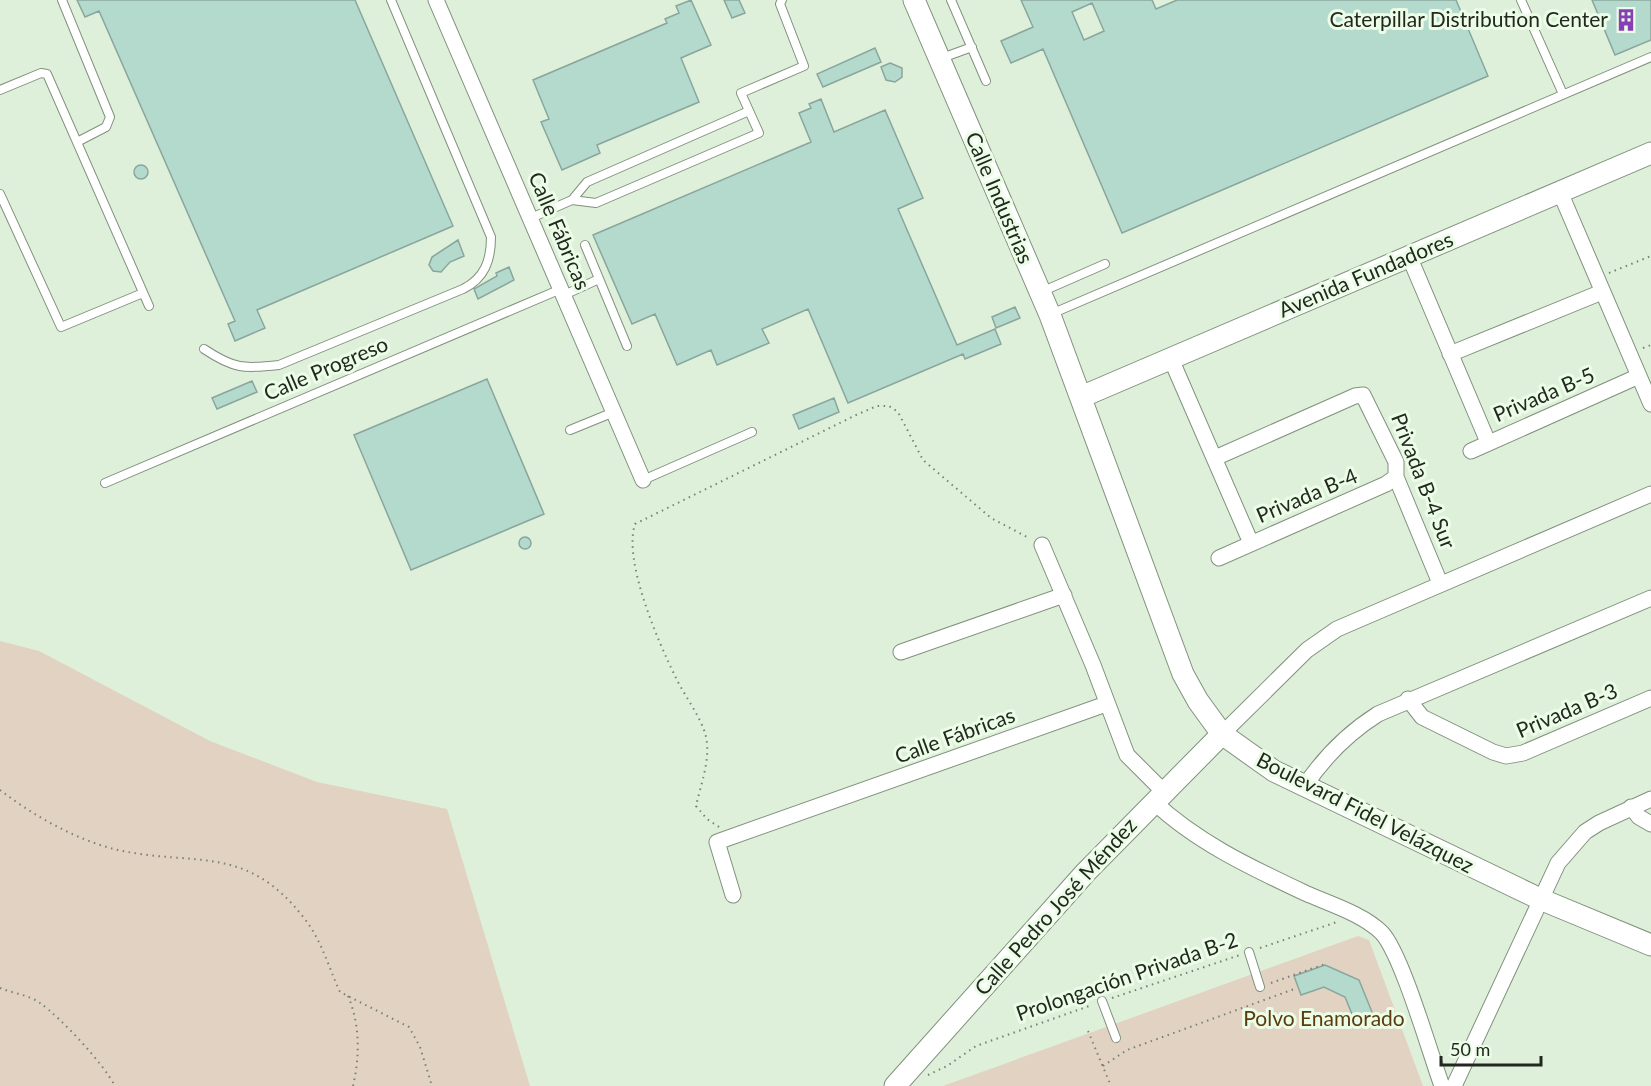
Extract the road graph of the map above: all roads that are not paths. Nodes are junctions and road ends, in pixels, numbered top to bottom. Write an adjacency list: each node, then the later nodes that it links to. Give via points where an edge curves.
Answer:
1 (62, 0): 15 (lane, via 110,117 106,128)
2 (391, 0): 32 (lane, via 491,237 483,275 463,289 279,364 235,367)
3 (436, 0): 20 (street, Calle Fábricas)
4 (782, 0): 14 (lane, via 780,4 804,66 741,93)
5 (914, 0): 10 (street, Calle Industrias)
6 (951, 0): 8 (lane)
7 (1521, 0): 13 (lane)
8 (972, 47): 10 (lane); 11 (lane)
9 (1651, 57): 13 (lane)
10 (940, 59): 28 (street, Calle Industrias)
11 (986, 81)
12 (0, 90): 15 (lane, via 47,74)
13 (1563, 94): 30 (lane)
14 (749, 111): 19 (lane, via 587,182); 19 (lane, via 759,133 596,203)
15 (76, 142): 27 (lane)
16 (1651, 153): 17 (street, Avenida Fundadores)
17 (1560, 192): 22 (street, Avenida Fundadores); 25 (street)
18 (0, 194): 27 (lane, via 61,327)
19 (572, 200): 20 (lane)
20 (531, 218): 26 (street, Calle Fábricas)
21 (585, 245): 24 (lane)
22 (1409, 256): 33 (street, Privada B-5); 34 (street, Avenida Fundadores)
23 (1105, 264): 28 (lane)
24 (599, 279): 26 (lane, Calle Progreso); 31 (lane)
25 (1599, 285): 33 (street); 35 (street)
26 (563, 292): 38 (street, Calle Fábricas); 46 (lane, Calle Progreso)
27 (143, 293): 29 (lane)
28 (1040, 293): 30 (street, Calle Industrias)
29 (149, 306)
30 (1050, 315): 36 (street, Calle Industrias)
31 (627, 346)
32 (204, 349)
33 (1450, 354): 41 (street, Privada B-5)
34 (1171, 359): 36 (street, Avenida Fundadores); 43 (street, Privada B-4)
35 (1639, 376): 37 (street); 41 (street, Privada B-5)
36 (1081, 398): 58 (street, Boulevard Fidel Velázquez, via 1183,674)
37 (1651, 404)
38 (615, 411): 39 (lane); 45 (street, Calle Fábricas)
39 (570, 430)
40 (752, 432): 45 (lane)
41 (1488, 442): 42 (street)
42 (1471, 451)
43 (1215, 458): 44 (street, Privada B-4 Sur, via 1364,395 1396,462); 48 (street, Privada B-4)
44 (1396, 477): 48 (street, Privada B-4); 51 (street, Privada B-4 Sur)
45 (643, 480)
46 (105, 483)
47 (1651, 494): 51 (street)
48 (1251, 543): 50 (street)
49 (1042, 545): 52 (street)
50 (1219, 558)
51 (1440, 583): 58 (street, via 1367,614 1322,639)
52 (1064, 595): 54 (street); 57 (street)
53 (1651, 598): 56 (street)
54 (901, 652)
55 (1651, 698): 56 (street, Privada B-3, via 1523,753 1506,756 1422,717)
56 (1408, 699): 59 (street, via 1360,725 1324,759)
57 (1106, 704): 60 (street, via 1126,755); 64 (street, Calle Fábricas, via 717,842)
58 (1222, 734): 59 (street, Boulevard Fidel Velázquez, via 1274,771); 60 (street, Calle Pedro José Méndez)
59 (1305, 787): 65 (street, Boulevard Fidel Velázquez)
60 (1159, 796): 71 (street, Calle Pedro José Méndez); 72 (street, via 1171,818 1256,870 1364,920 1382,934 1396,957)
61 (1651, 799): 62 (street)
62 (1631, 807): 63 (street); 65 (street, via 1585,832 1558,863)
63 (1651, 824)
64 (733, 895)
65 (1540, 899): 66 (street, Boulevard Fidel Velázquez); 73 (street)
66 (1651, 945)
67 (1249, 952): 68 (lane)
68 (1264, 986)
69 (1102, 1001): 70 (lane)
70 (1116, 1038)
71 (901, 1079)
72 (1442, 1086)
73 (1454, 1086)

